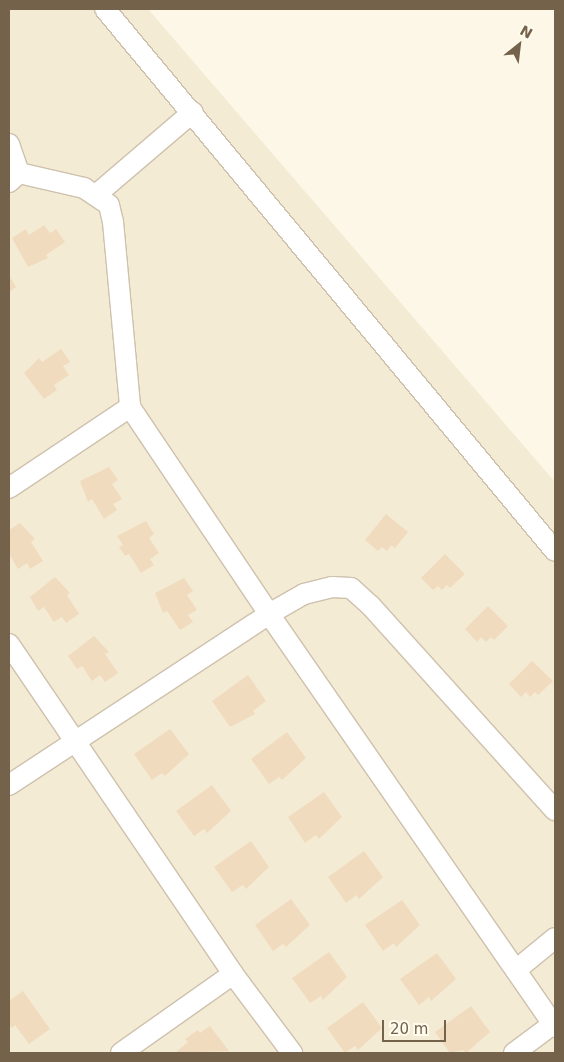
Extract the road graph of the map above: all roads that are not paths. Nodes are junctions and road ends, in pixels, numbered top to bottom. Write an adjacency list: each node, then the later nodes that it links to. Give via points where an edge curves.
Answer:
1 (105, 9): 2 (street)
2 (193, 112): 5 (street); 8 (street)
3 (9, 144): 4 (street)
4 (14, 178): 5 (street, via 84,188)
5 (97, 194): 6 (street, via 109,205 113,222)
6 (130, 407): 7 (street); 9 (street)
7 (9, 488)
8 (555, 550)
9 (269, 614): 11 (street); 13 (street, via 304,594 332,586 351,588 371,606); 15 (street)
10 (9, 644): 11 (street)
11 (73, 742): 12 (street); 16 (street)
12 (9, 786)
13 (555, 810)
14 (555, 938): 15 (street)
15 (516, 970): 17 (street)
16 (233, 974): 18 (street); 19 (street)
17 (554, 1025): 20 (street)
18 (122, 1053)
19 (292, 1053)
20 (514, 1053)

